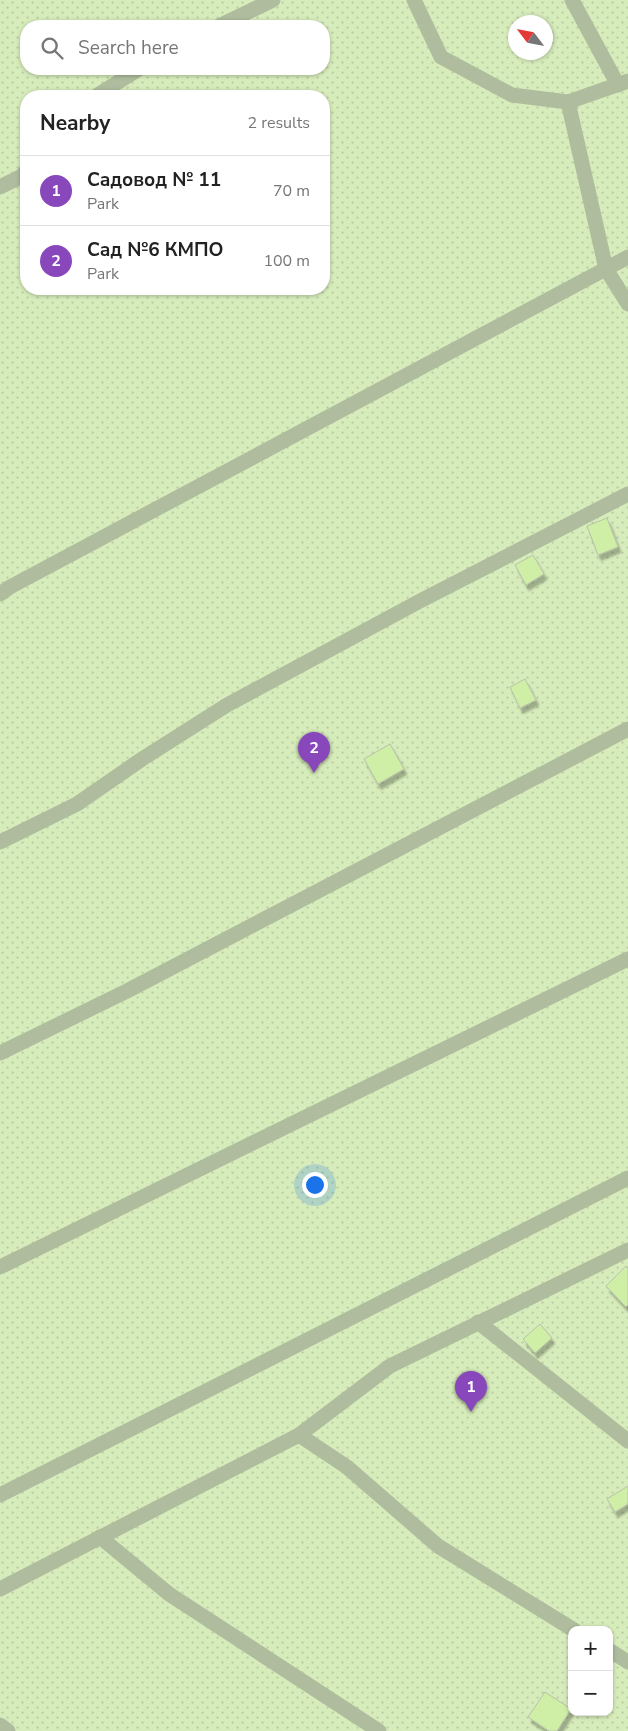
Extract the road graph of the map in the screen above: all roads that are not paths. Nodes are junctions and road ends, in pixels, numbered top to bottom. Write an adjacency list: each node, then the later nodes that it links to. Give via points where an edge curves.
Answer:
1 (272, 0): 4 (lane)
2 (414, 0): 8 (lane, via 441,58 512,95)
3 (572, 0): 6 (lane)
4 (231, 20)
5 (129, 75): 7 (lane)
6 (623, 83): 8 (lane)
7 (106, 90)
8 (568, 102): 12 (lane)
9 (20, 177): 10 (lane)
10 (0, 187)
11 (628, 258): 12 (lane)
12 (606, 269): 13 (lane); 15 (lane)
13 (628, 304)
14 (628, 494): 17 (lane, via 227,705 77,804)
15 (3, 589)
16 (628, 729): 19 (lane, via 127,991)
17 (0, 842)
18 (628, 959): 22 (lane)
19 (0, 1053)
20 (628, 1178): 26 (lane)
21 (628, 1250): 23 (lane)
22 (0, 1267)
23 (478, 1322): 24 (lane, via 390,1366); 25 (lane)
24 (299, 1435): 27 (lane); 29 (lane, via 347,1467 438,1546)
25 (628, 1441)
26 (0, 1495)
27 (100, 1537): 28 (lane); 34 (lane, via 169,1594)
28 (0, 1589)
29 (568, 1626)
30 (613, 1653): 31 (lane)
31 (628, 1662)
32 (0, 1725): 33 (lane)
33 (8, 1731)
34 (379, 1731)

